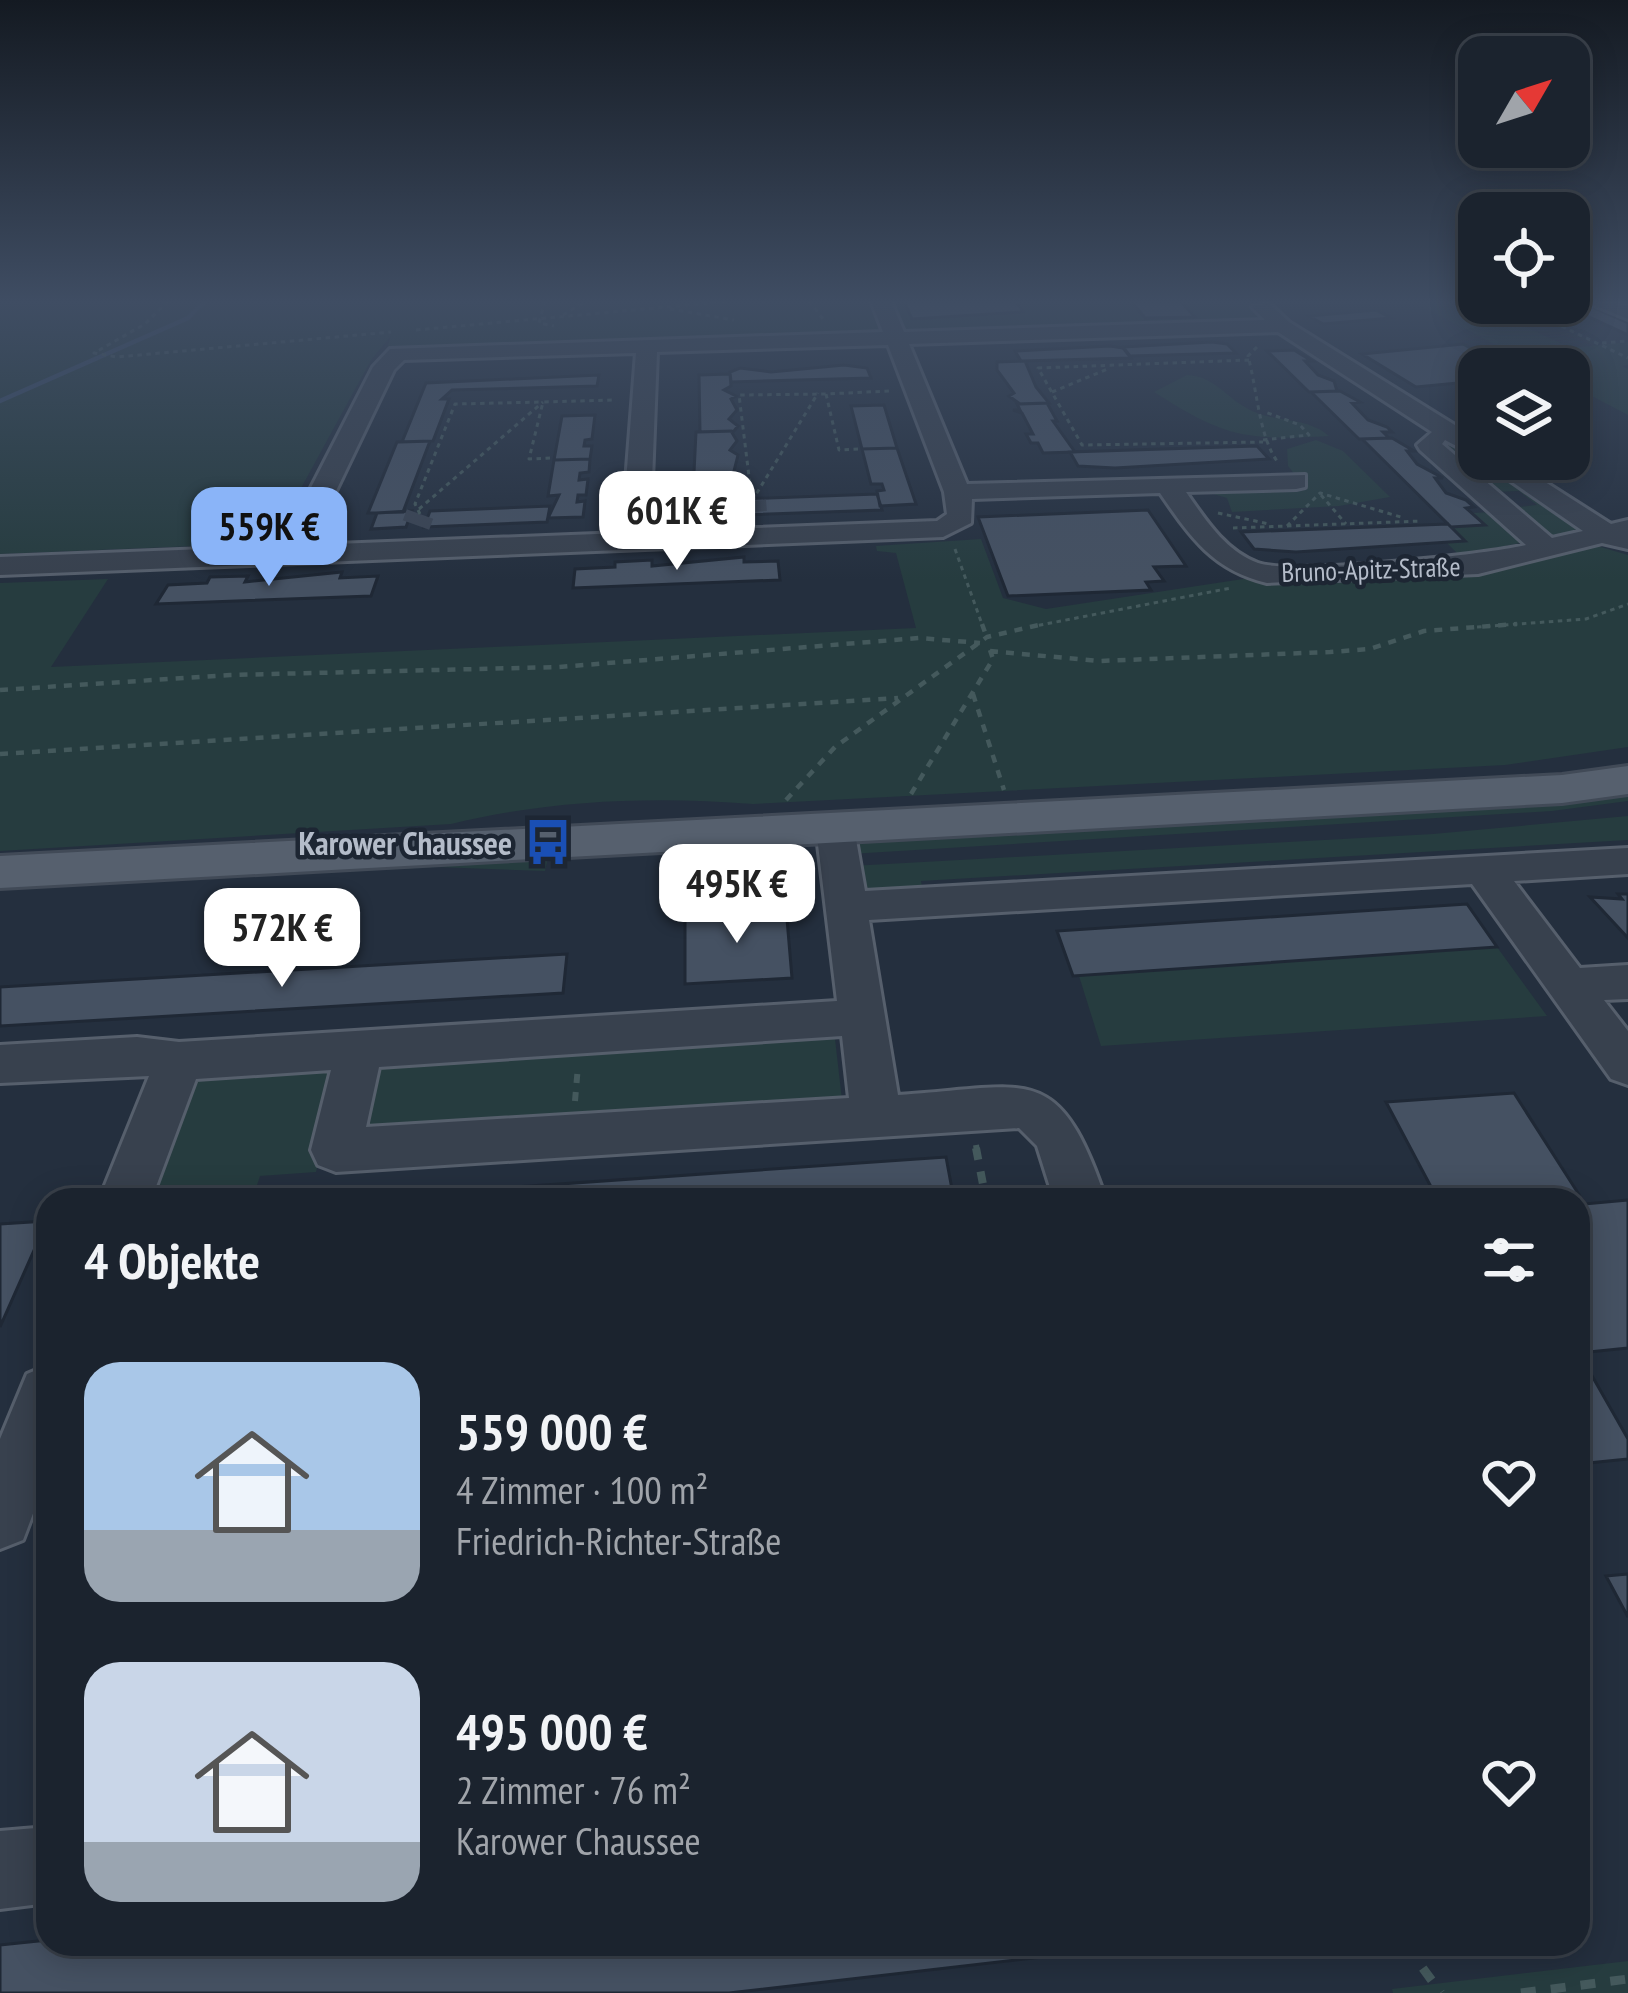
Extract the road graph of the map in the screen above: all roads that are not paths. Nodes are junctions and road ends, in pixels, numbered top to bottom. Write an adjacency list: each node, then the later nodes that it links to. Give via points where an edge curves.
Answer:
1 (372, 394): 15 (street)
2 (641, 394): 12 (street)
3 (918, 394): 10 (street)
4 (1388, 394): 5 (street)
5 (1452, 434): 6 (street); 13 (street, via 1429,445)
6 (1458, 438)
7 (1527, 480): 11 (street)
8 (1296, 481): 9 (street)
9 (1168, 486): 10 (street); 13 (street, Bruno-Apitz-Straße, via 1240,568 1279,574 1478,565)
10 (957, 492): 12 (street, via 961,517 943,530 750,529 723,547 626,549)
11 (1622, 536): 13 (street, Bruno-Apitz-Straße)
12 (624, 542): 14 (street, via 416,524)
13 (1548, 549)
14 (333, 553): 15 (street); 16 (street, via 317,564 230,568)
15 (291, 554): 16 (street)
16 (230, 557): 17 (street)
17 (0, 566)
18 (1628, 780): 19 (main road)
19 (835, 828): 22 (main road); 23 (street)
20 (1628, 861): 21 (street)
21 (1484, 871): 23 (street); 25 (street)
22 (0, 872)
23 (846, 908): 26 (street)
24 (1628, 982): 25 (street)
25 (1568, 986): 30 (street)
26 (862, 1017): 27 (street); 31 (street)
27 (359, 1050): 28 (street); 31 (street, via 336,1150)
28 (179, 1061): 29 (street); 32 (street)
29 (0, 1064)
30 (1628, 1066)
31 (876, 1114): 33 (street, via 1041,1112 1053,1123)
32 (129, 1188)
33 (1076, 1188)
34 (36, 1426): 35 (street)
35 (0, 1517)
36 (36, 1866): 37 (street)
37 (0, 1870)

